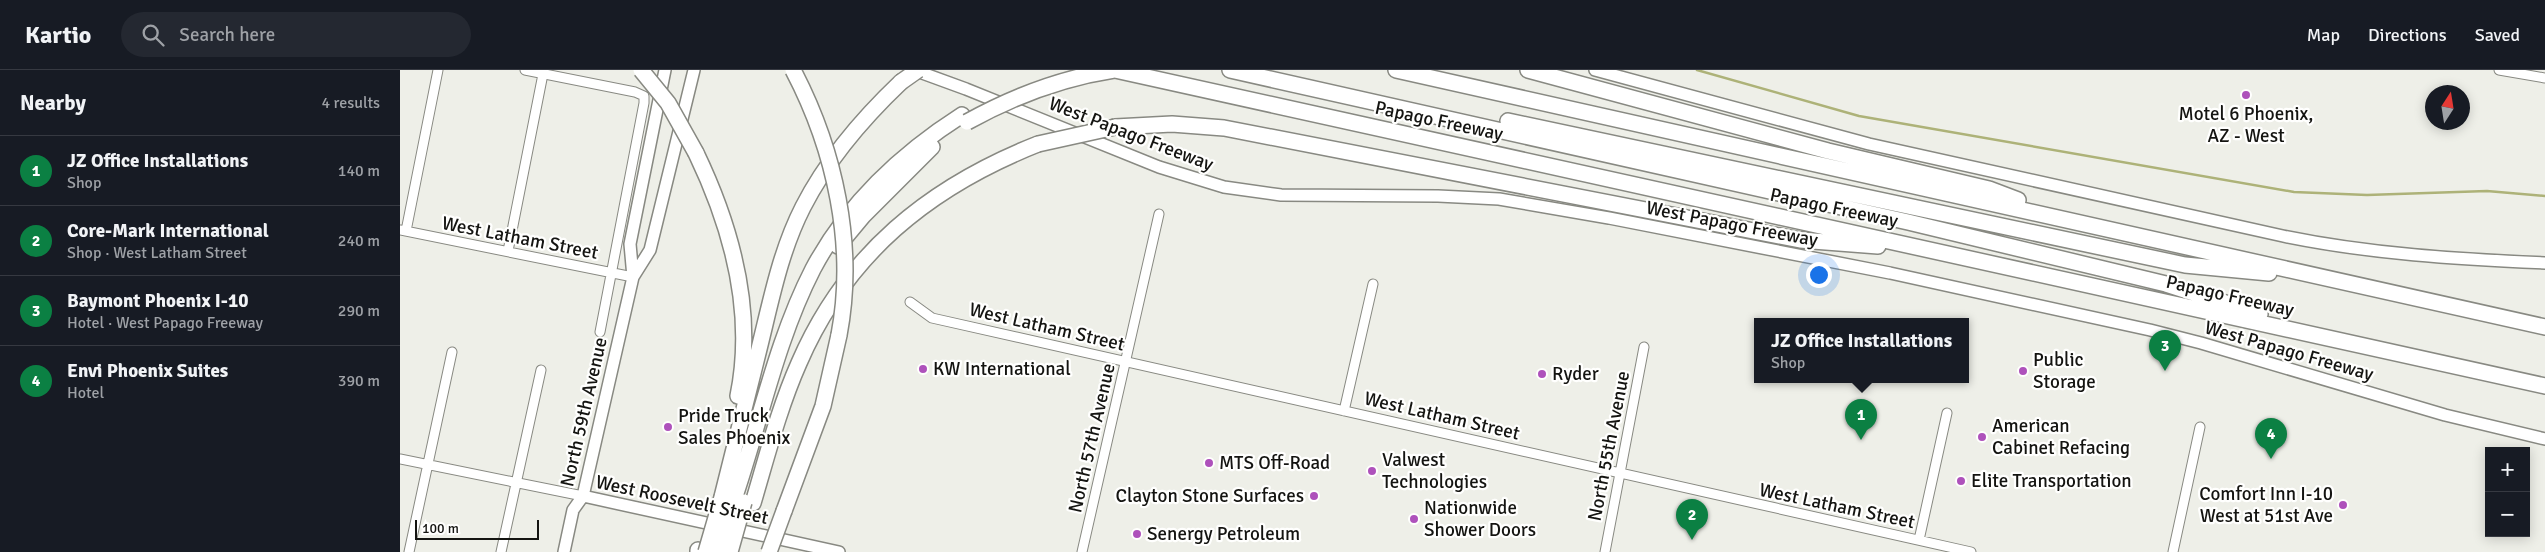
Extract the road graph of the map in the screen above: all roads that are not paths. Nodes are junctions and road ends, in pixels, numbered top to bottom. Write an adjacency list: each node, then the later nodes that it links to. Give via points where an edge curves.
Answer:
1 (438, 70): 21 (street)
2 (525, 70): 15 (street)
3 (641, 70): 47 (highway, bridge, via 668,103 696,153 723,214 732,246 744,335)
4 (665, 70): 26 (main road, North 59th Avenue, via 630,244)
5 (694, 70): 26 (main road, North 59th Avenue, via 650,250)
6 (793, 70): 57 (highway, bridge, via 820,131 839,208 844,285 839,335 823,406)
7 (916, 70): 41 (main road, West Papago Freeway, via 1159,167 1224,187 1281,195 1499,199 1609,218 1890,273 2158,332 2445,415); 47 (highway, bridge, via 872,111 838,150 809,196 792,232 769,306)
8 (1070, 70): 18 (highway, via 1009,91)
9 (1114, 70): 18 (highway, bridge, via 1086,74 1039,89); 22 (highway, Papago Freeway)
10 (1230, 70): 16 (highway)
11 (1396, 70): 20 (highway, Papago Freeway)
12 (1528, 70): 20 (highway, via 1828,151 1989,189)
13 (1595, 70): 24 (main road, via 1869,144 2301,240 2427,256)
14 (2499, 70): 17 (street)
15 (543, 74): 23 (street); 25 (street, North 59th Avenue, via 644,96)
16 (1268, 74): 27 (highway, via 2185,265); 32 (highway, via 2166,284)
17 (2545, 78)
18 (965, 118): 47 (highway, via 924,141 884,175 853,208 814,268 783,342)
19 (1160, 214): 35 (street, North 57th Avenue)
20 (2064, 218): 27 (highway, Papago Freeway)
21 (403, 230): 23 (street, West Latham Street)
22 (1932, 250): 32 (highway, Papago Freeway); 47 (highway, bridge, via 1800,240 1224,128 1172,124 1115,127 1038,144 977,170 921,206 884,239 838,291)
23 (508, 252): 25 (street, West Latham Street)
24 (2545, 263)
25 (611, 272): 26 (street, West Latham Street); 31 (street, North 59th Avenue)
26 (634, 277): 46 (main road, North 59th Avenue)
27 (2328, 278): 30 (highway, Papago Freeway)
28 (1373, 284): 38 (street)
29 (910, 302): 35 (street, West Latham Street, via 932,318)
30 (2545, 327)
31 (600, 332)
32 (2352, 343): 37 (highway, Papago Freeway)
33 (1644, 347): 44 (street, North 55th Avenue)
34 (452, 352): 43 (street)
35 (1126, 361): 38 (street, West Latham Street); 58 (street, North 57th Avenue)
36 (541, 370): 45 (street)
37 (2545, 386)
38 (1344, 410): 44 (street, West Latham Street)
39 (1947, 413): 48 (street)
40 (2200, 427): 61 (street)
41 (2545, 439)
42 (400, 458): 43 (street, West Roosevelt Street)
43 (428, 464): 45 (street, West Roosevelt Street); 51 (street)
44 (1619, 472): 48 (street, West Latham Street); 59 (street, North 55th Avenue)
45 (516, 483): 46 (street, West Roosevelt Street); 52 (street)
46 (583, 496): 50 (main road, West Roosevelt Street); 53 (main road, North 59th Avenue, via 573,510)
47 (733, 499): 49 (highway, bridge); 54 (highway, bridge); 55 (highway, bridge); 56 (highway)
48 (1919, 540): 60 (street, West Latham Street)
49 (702, 551)
50 (831, 551)
51 (409, 552)
52 (501, 552)
53 (564, 552)
54 (718, 552)
55 (730, 552)
56 (738, 552)
57 (769, 552)
58 (1082, 552)
59 (1605, 552)
60 (1971, 552)
61 (2173, 552)

